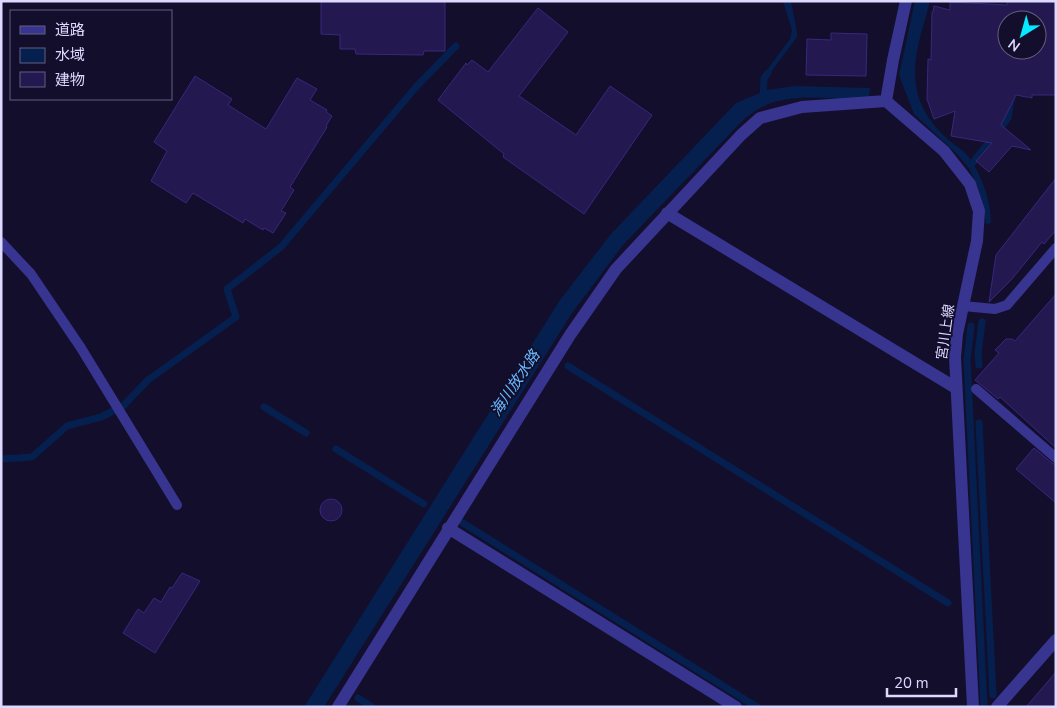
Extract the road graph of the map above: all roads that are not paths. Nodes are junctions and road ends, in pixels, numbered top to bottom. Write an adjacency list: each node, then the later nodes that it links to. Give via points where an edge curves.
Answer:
1 (906, 1): 2 (street)
2 (886, 101): 3 (street, via 802,107 760,118); 6 (street, 宮川上線, via 944,151 970,184 979,211 979,226)
3 (668, 213): 7 (street); 11 (street, via 616,269 570,334)
4 (1, 242): 10 (lane, via 31,274 82,348)
5 (1056, 248): 6 (lane, via 1007,305 995,309)
6 (963, 306): 7 (street, 宮川上線, via 955,357)
7 (956, 388): 15 (street, 宮川上線)
8 (976, 389): 9 (lane)
9 (1056, 458)
10 (177, 505)
11 (448, 528): 13 (street); 14 (street)
12 (1056, 640): 16 (street)
13 (338, 707)
14 (736, 707)
15 (973, 707)
16 (997, 707)

